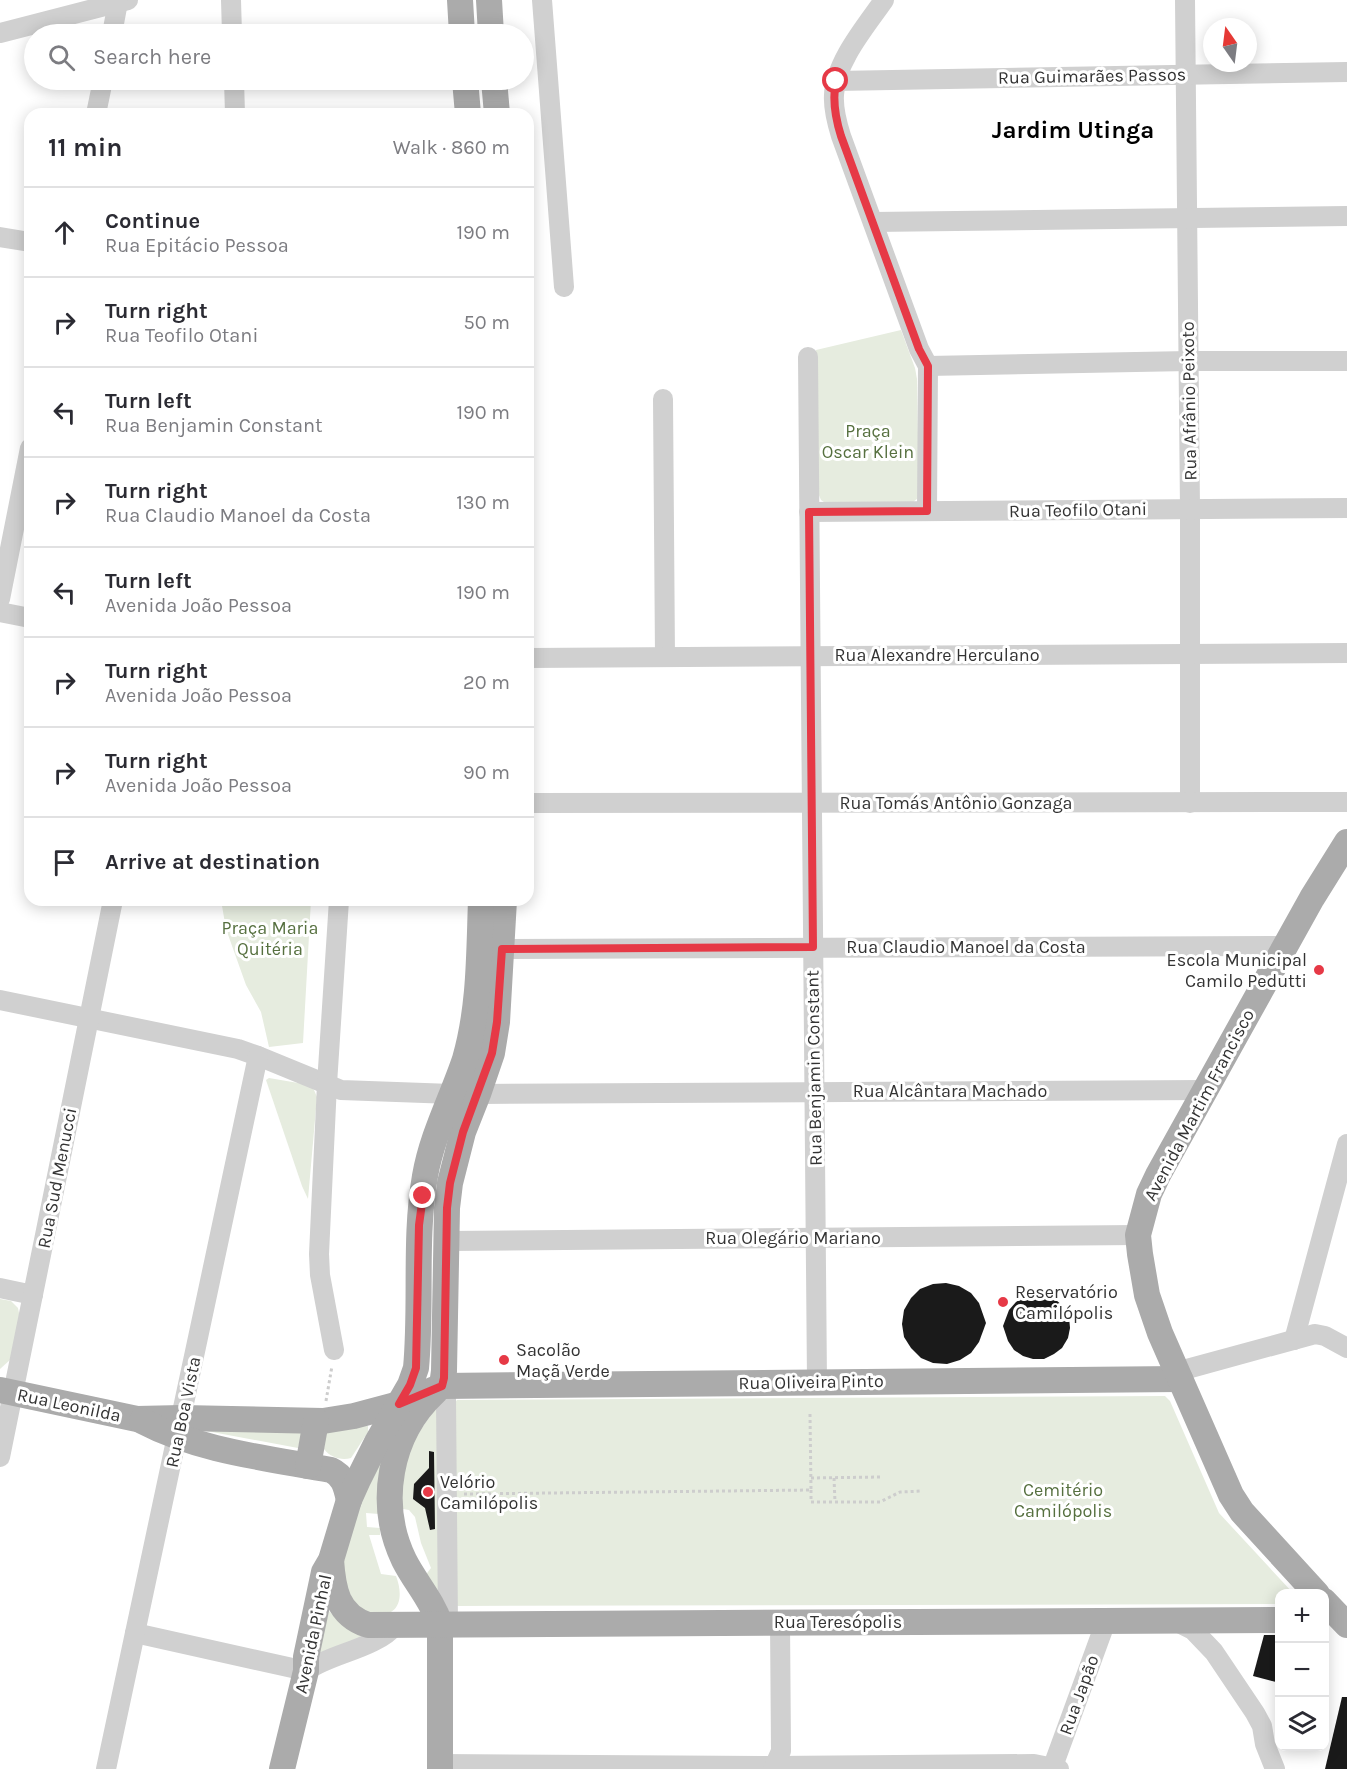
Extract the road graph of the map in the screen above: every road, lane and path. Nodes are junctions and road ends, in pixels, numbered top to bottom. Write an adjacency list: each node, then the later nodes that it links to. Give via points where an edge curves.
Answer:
1 (231, 0): 10 (street)
2 (460, 0): 11 (main road)
3 (489, 0): 12 (main road)
4 (542, 0): 31 (street)
5 (884, 0): 17 (street, via 848,53)
6 (1185, 0): 16 (street, Rua Afrânio Peixoto)
7 (123, 1): 8 (street); 9 (street)
8 (35, 24)
9 (115, 24)
10 (232, 24)
11 (461, 24)
12 (490, 24)
13 (24, 27): 14 (street)
14 (0, 33)
15 (1347, 72): 16 (street, Rua Guimarães Passos)
16 (1186, 74): 17 (street, Rua Guimarães Passos); 27 (street, Rua Afrânio Peixoto)
17 (836, 81): 28 (street, via 836,121)
18 (101, 90): 22 (street)
19 (234, 90): 23 (street)
20 (466, 90): 24 (main road)
21 (495, 90): 25 (main road)
22 (97, 108)
23 (235, 108)
24 (467, 108)
25 (496, 108)
26 (1347, 216): 27 (street)
27 (1187, 219): 28 (street); 33 (street, Rua Afrânio Peixoto)
28 (873, 222): 35 (street)
29 (0, 237): 30 (street)
30 (24, 241)
31 (564, 287)
32 (808, 357): 41 (street, Rua Benjamin Constant)
33 (1189, 361): 34 (street); 35 (street); 38 (street, Rua Afrânio Peixoto)
34 (1347, 361)
35 (928, 366): 40 (street)
36 (663, 399): 48 (street)
37 (24, 478): 42 (street)
38 (1190, 508): 39 (street, Rua Teofilo Otani); 40 (street, Rua Teofilo Otani); 46 (street, Rua Afrânio Peixoto)
39 (1347, 508)
40 (927, 511): 41 (street, Rua Teofilo Otani)
41 (809, 512): 47 (street, Rua Benjamin Constant)
42 (0, 599)
43 (0, 612): 44 (street)
44 (24, 617)
45 (1347, 653): 46 (street, Rua Alexandre Herculano)
46 (1190, 654): 47 (street, Rua Alexandre Herculano); 52 (street, Rua Afrânio Peixoto)
47 (811, 656): 48 (street, Rua Alexandre Herculano); 51 (street, Rua Benjamin Constant)
48 (665, 657): 49 (street, Rua Alexandre Herculano)
49 (534, 658)
50 (1347, 802): 52 (street, Rua Tomás Antônio Gonzaga)
51 (812, 803): 52 (street, Rua Tomás Antônio Gonzaga); 53 (street, Rua Tomás Antônio Gonzaga); 60 (street, Rua Benjamin Constant)
52 (1190, 803)
53 (534, 804)
54 (1347, 842): 59 (main road, Avenida Martim Francisco)
55 (112, 906): 63 (street, Rua Sud Menucci)
56 (339, 906): 65 (street)
57 (481, 906): 68 (main road, Avenida Pinhal, via 474,1017)
58 (504, 906): 61 (main road)
59 (1286, 946): 60 (street, Rua Claudio Manoel da Costa); 66 (main road, Avenida Martim Francisco)
60 (813, 947): 61 (street, Rua Claudio Manoel da Costa); 67 (street, Rua Benjamin Constant)
61 (502, 949): 69 (main road, via 492,1053)
62 (0, 1000): 63 (street)
63 (89, 1019): 64 (street); 75 (street, Rua Sud Menucci)
64 (258, 1056): 65 (street); 86 (street, Rua Boa Vista)
65 (327, 1084): 68 (street, via 341,1090); 78 (street, via 319,1254)
66 (1205, 1090): 67 (street, Rua Alcântara Machado); 71 (main road, Avenida Martim Francisco, via 1153,1185)
67 (814, 1092): 69 (street, Rua Alcântara Machado); 72 (street, Rua Benjamin Constant)
68 (452, 1094): 83 (main road, Avenida Pinhal, via 431,1147 425,1176 419,1225 416,1368)
69 (478, 1094): 73 (main road, via 450,1183)
70 (1347, 1144): 76 (street)
71 (1138, 1235): 72 (street, Rua Olegário Mariano); 79 (main road, Avenida Martim Francisco, via 1147,1295)
72 (816, 1238): 73 (street, Rua Olegário Mariano); 80 (street, Rua Benjamin Constant)
73 (447, 1241): 81 (main road)
74 (0, 1288): 75 (street)
75 (33, 1295): 82 (street, Rua Sud Menucci)
76 (1294, 1340): 77 (street, via 1320,1334); 79 (street)
77 (1347, 1348)
78 (334, 1350): 85 (path)
79 (1178, 1376): 80 (main road, Rua Oliveira Pinto); 99 (main road, Avenida Martim Francisco, via 1231,1495)
80 (817, 1382): 81 (main road, Rua Oliveira Pinto)
81 (442, 1386): 83 (main road); 94 (street, via 446,1399); 98 (main road, via 407,1428 392,1467 390,1509 395,1537)
82 (7, 1392): 86 (main road, Rua Leonilda); 87 (street, Rua Sud Menucci)
83 (399, 1404): 85 (main road); 95 (main road, Avenida Pinhal)
84 (810, 1414): 90 (path)
85 (319, 1420): 86 (main road); 88 (main road)
86 (180, 1428): 88 (main road, via 196,1443); 110 (street, Rua Boa Vista)
87 (0, 1457)
88 (308, 1466): 95 (main road, via 336,1473 344,1481)
89 (882, 1477): 91 (path)
90 (811, 1478): 91 (path); 92 (path)
91 (834, 1478): 96 (path)
92 (811, 1490): 94 (path); 96 (path, via 811,1502)
93 (922, 1491): 96 (path, via 900,1492 880,1502)
94 (447, 1495): 108 (street)
95 (349, 1500): 97 (main road, Avenida Pinhal)
96 (835, 1502)
97 (331, 1560): 107 (main road, Rua Teresópolis, via 337,1596 349,1616 368,1625); 112 (main road, Avenida Pinhal, via 322,1581)
98 (406, 1564): 107 (main road, via 409,1600); 108 (main road)
99 (1312, 1589)
100 (1329, 1606): 109 (main road, Avenida Martim Francisco)
101 (1172, 1620): 102 (main road, Rua Teresópolis); 104 (main road, Rua Teresópolis); 111 (street, via 1193,1630)
102 (1235, 1620): 103 (main road, Rua Teresópolis); 111 (street, via 1220,1636)
103 (1275, 1620)
104 (1106, 1621): 106 (main road, Rua Teresópolis); 115 (street, Rua Japão)
105 (1329, 1621): 109 (main road)
106 (780, 1622): 108 (main road, Rua Teresópolis); 114 (street, via 781,1751)
107 (397, 1624): 108 (main road, Rua Teresópolis); 112 (street, via 376,1640)
108 (444, 1624): 113 (main road)
109 (1347, 1625)
110 (135, 1634): 112 (street); 116 (street, Rua Boa Vista)
111 (1214, 1652): 118 (street, via 1262,1726)
112 (306, 1671): 117 (main road, Avenida Pinhal)
113 (440, 1766): 114 (street)
114 (774, 1768): 115 (street, via 1034,1764)
115 (1054, 1768)
116 (106, 1769)
117 (282, 1769)
118 (1275, 1769)

